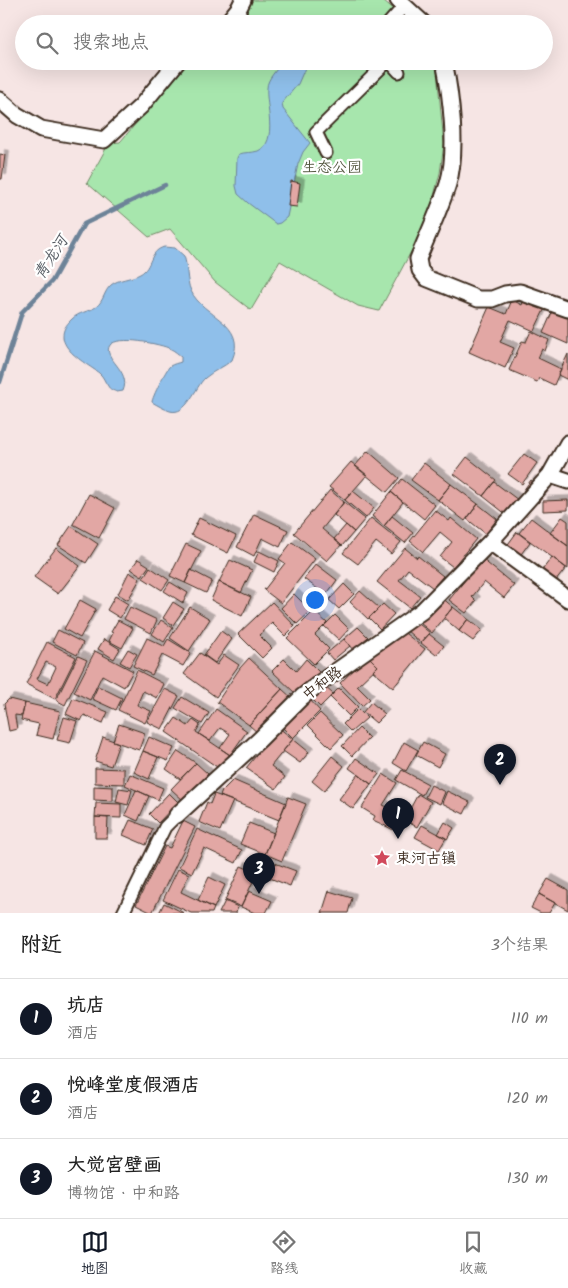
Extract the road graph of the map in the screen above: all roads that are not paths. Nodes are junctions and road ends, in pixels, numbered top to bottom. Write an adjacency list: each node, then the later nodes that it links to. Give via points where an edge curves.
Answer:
1 (243, 0): 3 (street)
2 (401, 3): 4 (street); 5 (street)
3 (233, 15)
4 (394, 15)
5 (414, 15)
6 (171, 70): 9 (street, via 141,106 104,140 41,129 21,118)
7 (379, 70): 10 (street, via 316,132)
8 (445, 70): 11 (street, via 452,162 448,183 418,259 420,270 430,281 478,300 520,292)
9 (0, 100)
10 (326, 153)
11 (568, 309)
12 (568, 443): 13 (street, 中和路)
13 (550, 476): 14 (street); 15 (street, 中和路)
14 (568, 481)
15 (490, 542): 16 (street); 17 (street, 中和路, via 422,611 302,697)
16 (568, 599)
17 (177, 815): 18 (street, 中和路, via 165,827)
18 (123, 913)

